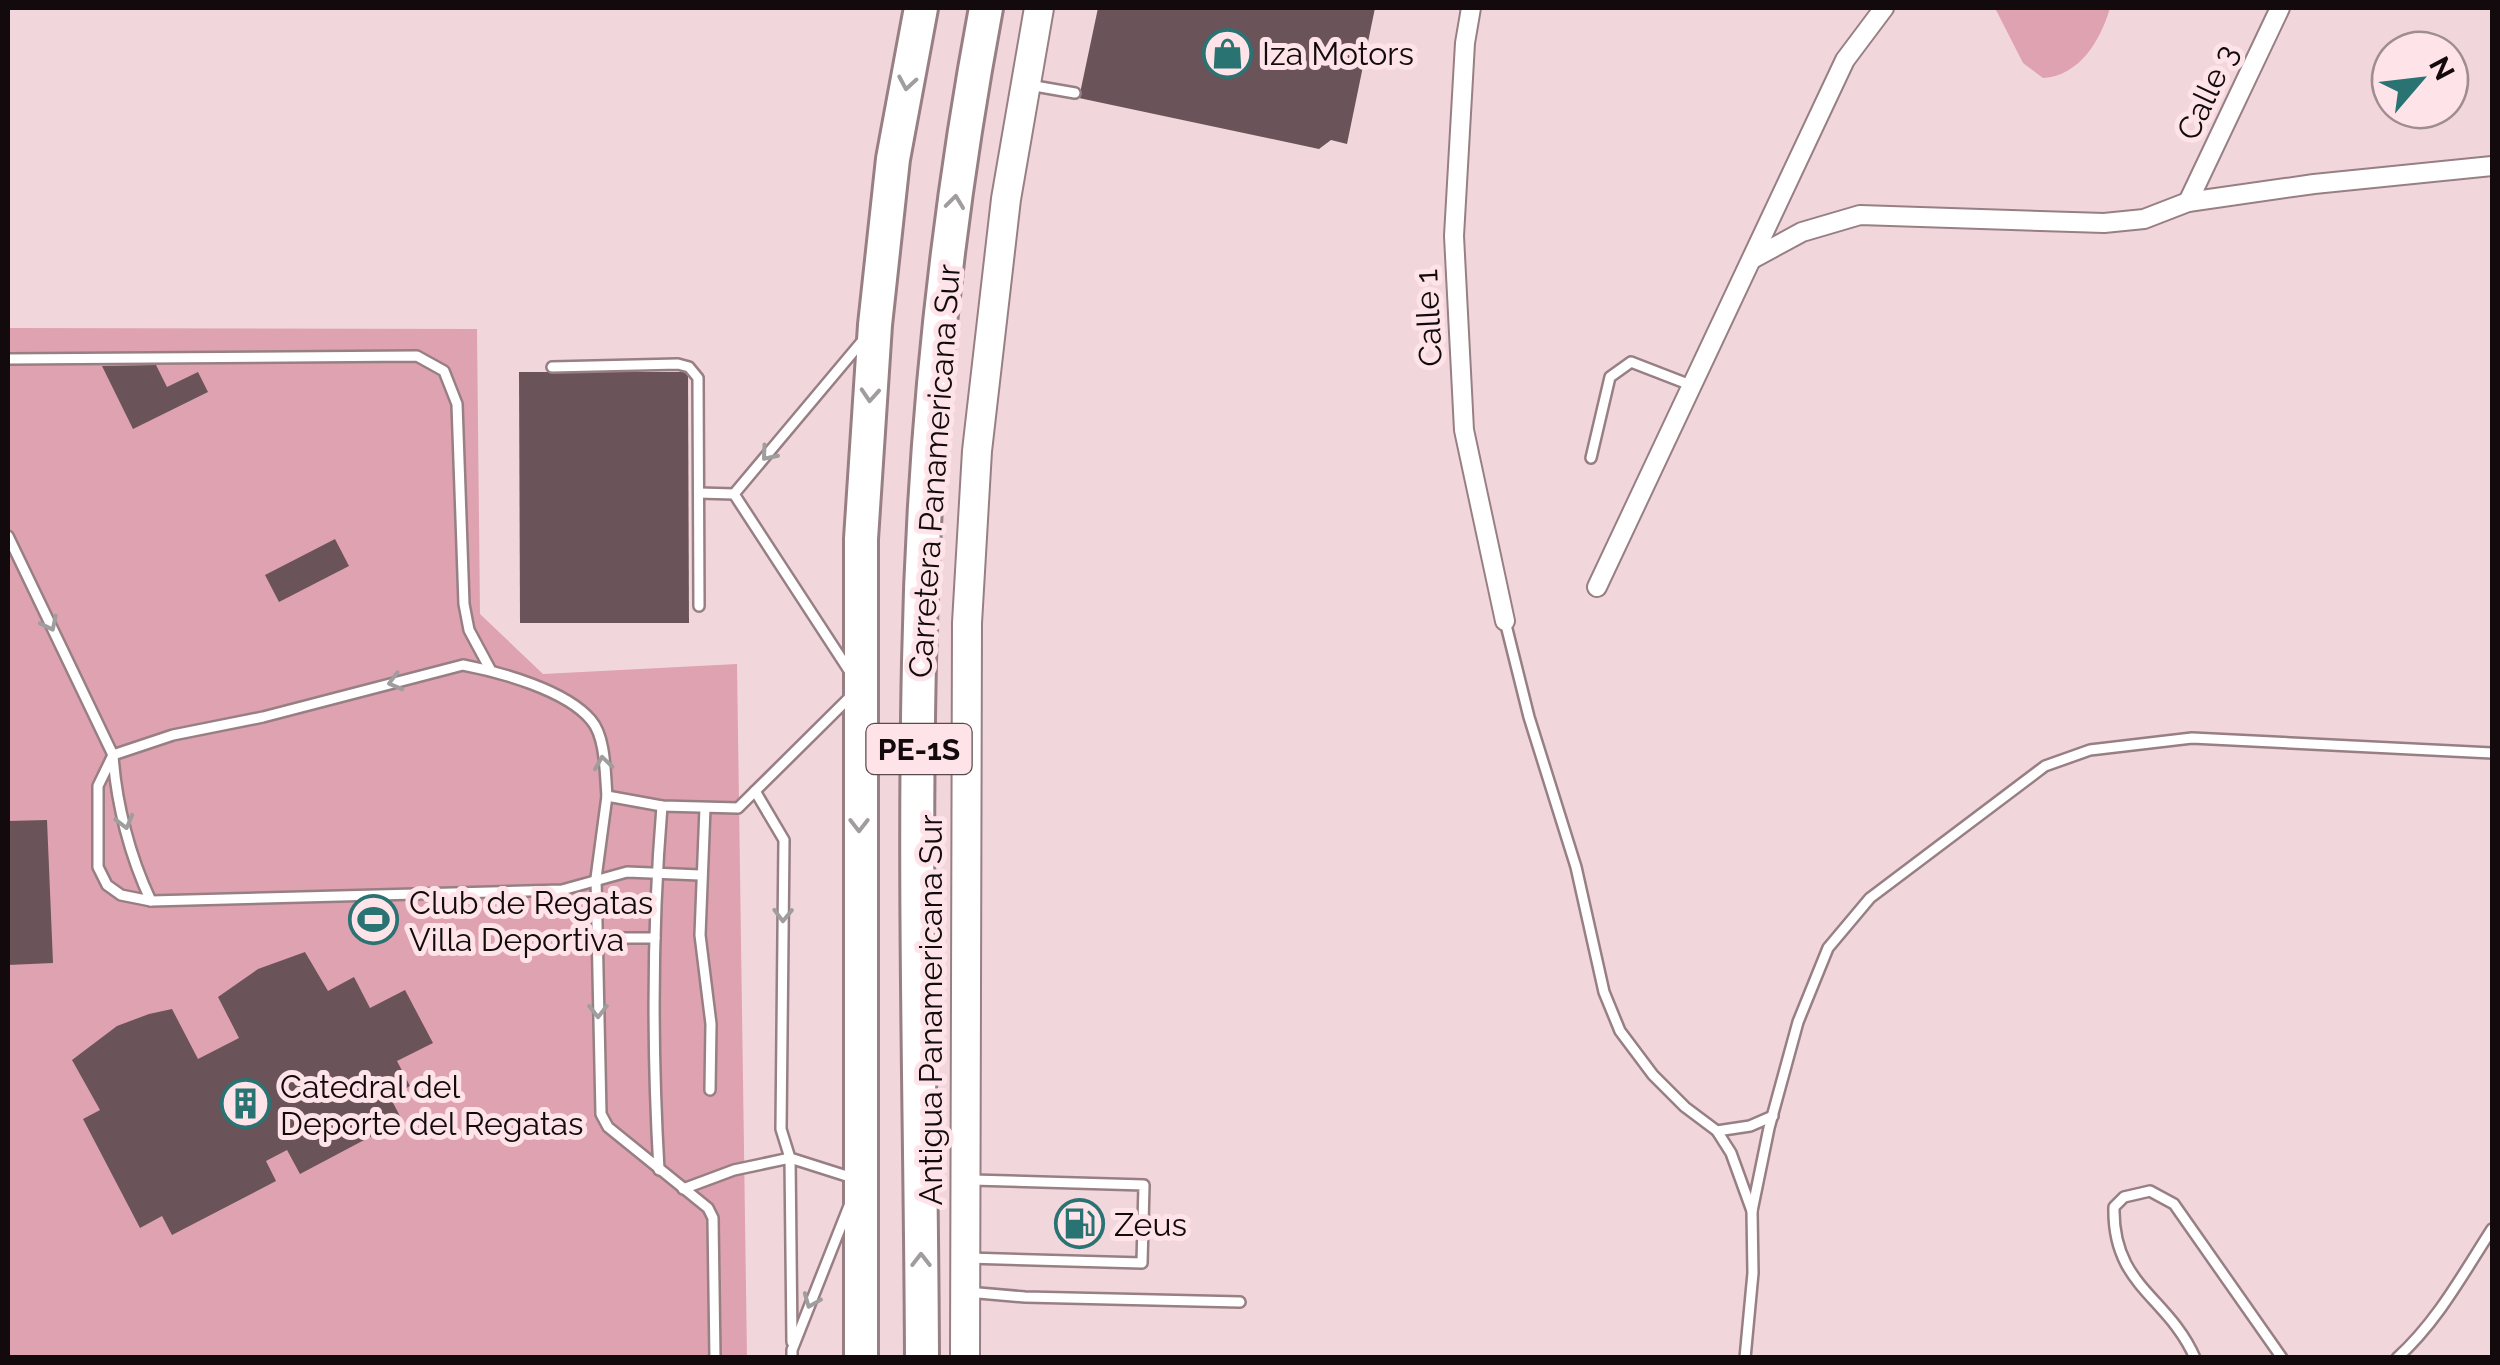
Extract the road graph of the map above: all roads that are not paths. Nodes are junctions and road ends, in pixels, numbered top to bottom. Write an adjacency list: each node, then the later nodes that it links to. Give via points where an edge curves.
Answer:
1 (921, 8): 12 (highway, Carretera Panamericana Sur / PE-1S, one-way to 12, via 893,159)
2 (986, 8): 53 (highway, Carretera Panamericana Sur / PE-1S, one-way to 2, via 924,534 939,333)
3 (1039, 8): 7 (main road, Antigua Panamericana Sur)
4 (1471, 8): 22 (street, Calle 1, via 1454,236 1464,430)
5 (1884, 8): 11 (street, via 1845,60)
6 (2280, 8): 10 (street, Calle 3)
7 (1026, 85): 8 (lane); 42 (main road, Antigua Panamericana Sur, via 976,451 967,624)
8 (1075, 93)
9 (2492, 166): 10 (street)
10 (2188, 202): 11 (street, via 2104,224 1860,215 1802,232)
11 (1754, 258): 15 (street)
12 (875, 325): 18 (lane, one-way to 18); 24 (highway, Carretera Panamericana Sur / PE-1S, one-way to 24)
13 (8, 359): 23 (lane, via 417,356 444,371 457,404 464,604)
14 (552, 367): 17 (lane, via 690,366 698,378)
15 (1693, 386): 16 (lane, via 1631,362 1621,368 1610,377); 20 (street)
16 (1591, 458)
17 (699, 492): 18 (lane); 21 (lane)
18 (734, 494): 24 (lane)
19 (8, 536): 26 (lane, one-way to 26)
20 (1597, 587)
21 (699, 606)
22 (1505, 621): 39 (lane, via 1620,1031 1653,1075)
23 (490, 670): 26 (lane, one-way to 26, via 462,665); 28 (lane, one-way to 23, via 593,722 574,705)
24 (859, 687): 27 (lane); 43 (highway, Carretera Panamericana Sur / PE-1S, one-way to 43)
25 (2492, 754): 38 (lane, via 2192,738 2090,750 2045,766 1870,898 1828,948 1798,1022)
26 (113, 755): 34 (lane, one-way to 34, via 124,818); 34 (lane, via 98,786 98,866 121,895)
27 (755, 791): 30 (lane, via 738,808); 40 (lane, one-way to 40, via 784,840 781,1129)
28 (606, 796): 29 (lane); 33 (lane)
29 (662, 806): 30 (lane); 31 (lane)
30 (705, 808): 32 (lane)
31 (656, 872): 32 (lane); 33 (lane); 36 (lane)
32 (700, 875): 37 (lane)
33 (596, 878): 34 (lane, via 562,890); 35 (lane)
34 (151, 901)
35 (597, 938): 36 (lane); 41 (lane, one-way to 41, via 601,1114)
36 (655, 938): 41 (lane)
37 (710, 1090)
38 (1773, 1116): 39 (lane); 45 (lane)
39 (1717, 1131): 45 (lane)
40 (790, 1158): 43 (lane); 44 (lane); 50 (lane)
41 (659, 1170): 44 (lane)
42 (965, 1179): 47 (main road, Antigua Panamericana Sur); 47 (lane, via 1144,1184 1142,1263)
43 (860, 1180): 50 (lane, one-way to 50); 52 (highway, Carretera Panamericana Sur / PE-1S)
44 (683, 1189): 51 (lane, via 712,1218)
45 (1752, 1211): 55 (lane)
46 (2492, 1229): 58 (lane, via 2442,1307)
47 (964, 1258): 48 (main road, Antigua Panamericana Sur)
48 (964, 1292): 49 (lane); 54 (main road, Antigua Panamericana Sur)
49 (1240, 1302)
50 (792, 1354)
51 (714, 1358)
52 (861, 1358)
53 (922, 1358)
54 (964, 1358)
55 (1744, 1358)
56 (2195, 1358): 57 (lane, via 2186,1338 2132,1278 2119,1251 2114,1207 2124,1197 2150,1191 2174,1204)
57 (2282, 1358)
58 (2397, 1358)

